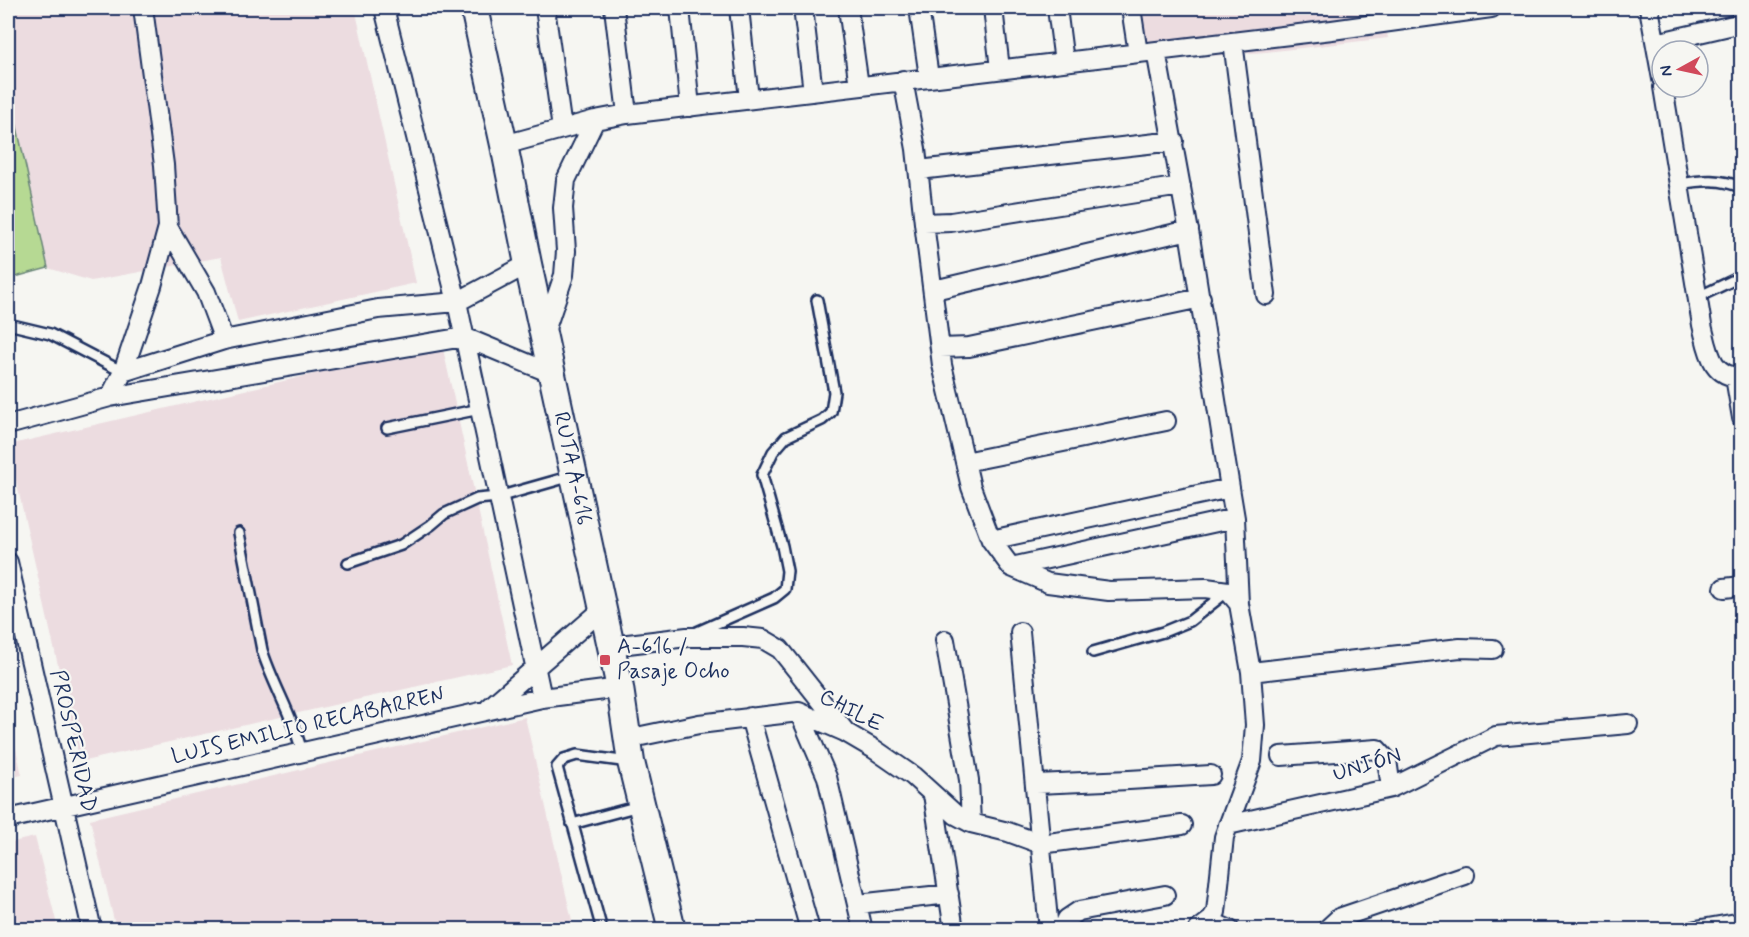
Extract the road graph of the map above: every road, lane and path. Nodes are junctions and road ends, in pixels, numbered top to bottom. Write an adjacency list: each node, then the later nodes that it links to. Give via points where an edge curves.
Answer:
1 (143, 8): 41 (street, via 163,154)
2 (384, 8): 50 (street)
3 (474, 8): 35 (main road, RUTA A-616)
4 (545, 8): 33 (street)
5 (614, 8): 31 (street)
6 (680, 8): 30 (street)
7 (739, 8): 28 (street)
8 (803, 8): 27 (street)
9 (848, 8): 26 (street)
10 (919, 8): 24 (street)
11 (993, 8): 23 (street)
12 (1058, 8): 22 (street)
13 (1131, 8): 21 (street)
14 (1491, 8): 19 (street)
15 (1649, 8): 17 (street)
16 (1742, 23): 18 (street)
17 (1655, 39)
18 (1673, 39)
19 (1233, 42): 20 (street); 46 (street)
20 (1156, 51): 21 (street); 34 (street)
21 (1138, 53): 22 (street)
22 (1064, 62): 23 (street)
23 (1000, 69): 24 (street)
24 (929, 77): 25 (street)
25 (903, 80): 26 (street); 36 (street)
26 (859, 86): 27 (street)
27 (813, 92): 28 (street)
28 (749, 99): 30 (street)
29 (1665, 99): 37 (street)
30 (690, 107): 31 (street)
31 (627, 114): 32 (street)
32 (595, 120): 33 (street); 52 (street, via 566,180 564,275)
33 (562, 129): 35 (street)
34 (1174, 141): 36 (street); 38 (street)
35 (504, 145): 43 (main road, RUTA A-616)
36 (919, 170): 40 (street)
37 (1680, 184): 39 (lane, via 1704,180); 47 (street)
38 (1181, 186): 40 (street); 42 (street)
39 (1742, 188)
40 (924, 223): 45 (street)
41 (168, 226): 54 (street, via 207,292); 56 (street)
42 (1189, 230): 45 (street); 48 (street)
43 (528, 264): 50 (street); 52 (main road, RUTA A-616)
44 (1742, 276): 47 (lane)
45 (934, 290): 55 (street)
46 (1266, 295)
47 (1698, 297): 58 (street, via 1711,362 1720,372)
48 (1201, 298): 55 (street, via 969,347); 67 (street)
49 (817, 300): 78 (lane, via 834,392 831,412 786,437 762,475 787,570 785,589 774,598)
50 (457, 302): 53 (street); 54 (street, via 378,309)
51 (8, 324): 56 (lane, via 50,334)
52 (544, 334): 57 (main road, RUTA A-616)
53 (464, 336): 57 (street); 59 (street); 60 (street)
54 (224, 340): 56 (street)
55 (940, 348): 65 (street)
56 (123, 372): 59 (street)
57 (553, 374): 66 (main road, RUTA A-616)
58 (1738, 377): 61 (street)
59 (110, 397): 63 (street)
60 (480, 409): 64 (lane); 68 (street)
61 (1742, 418)
62 (1166, 421): 65 (street)
63 (8, 425)
64 (387, 428)
65 (965, 462): 71 (street)
66 (574, 475): 68 (lane); 76 (main road, RUTA A-616)
67 (1230, 488): 69 (street); 71 (street)
68 (498, 497): 73 (lane, via 477,499 444,514 401,545); 83 (street)
69 (1235, 518): 74 (street); 75 (street)
70 (239, 533): 93 (lane, via 262,650 297,731)
71 (991, 540): 74 (street)
72 (8, 562): 100 (street, PROSPERIDAD)
73 (348, 563)
74 (1011, 567): 75 (street, via 1048,583 1109,591 1206,588)
75 (1233, 597): 82 (lane, via 1177,627); 84 (street)
76 (603, 609): 80 (main road, RUTA A-616); 83 (street)
77 (1020, 632): 96 (street)
78 (687, 637): 80 (street); 91 (street, via 763,639 780,649)
79 (945, 640): 102 (street, via 969,780)
80 (611, 646): 85 (main road, RUTA A-616)
81 (1493, 649): 84 (street, via 1460,648)
82 (1093, 652)
83 (535, 668): 86 (street); 87 (street)
84 (1251, 672): 105 (street, via 1255,725 1252,761)
85 (620, 688): 86 (street, LUIS EMILIO RECABARREN); 92 (main road, RUTA A-616)
86 (542, 698): 87 (street, LUIS EMILIO RECABARREN)
87 (485, 711): 93 (street, LUIS EMILIO RECABARREN)
88 (799, 712): 89 (street, CHILE); 91 (street, CHILE); 110 (street, via 827,777)
89 (750, 717): 92 (street, CHILE, via 699,724); 116 (street)
90 (1628, 724): 97 (street, UNIÓN, via 1496,736)
91 (845, 732): 98 (street, CHILE, via 913,776)
92 (629, 750): 99 (main road, RUTA A-616); 103 (lane, via 577,755 556,767)
93 (302, 752): 100 (street, LUIS EMILIO RECABARREN)
94 (1281, 756): 97 (street, via 1377,749 1387,760)
95 (1211, 775): 96 (street)
96 (1036, 784): 106 (street)
97 (1391, 788): 105 (street, UNIÓN)
98 (933, 794): 102 (street, CHILE); 108 (street)
99 (642, 805): 103 (lane); 115 (main road, RUTA A-616)
100 (63, 807): 101 (street, LUIS EMILIO RECABARREN); 113 (street, PROSPERIDAD)
101 (8, 819)
102 (964, 819): 106 (street)
103 (572, 824): 114 (lane)
104 (1182, 825): 106 (street)
105 (1228, 825): 112 (street, via 1216,912)
106 (1041, 844): 119 (street)
107 (1465, 875): 122 (street, via 1339,918)
108 (949, 894): 110 (street); 118 (street)
109 (1165, 895): 120 (street, via 1079,911 1067,919)
110 (858, 904): 117 (street)
111 (1742, 922): 123 (street)
112 (1204, 926): 121 (street)
113 (92, 930)
114 (602, 930)
115 (672, 930)
116 (810, 930)
117 (863, 930)
118 (954, 930)
119 (1049, 930)
120 (1062, 930)
121 (1230, 930)
122 (1326, 930)
123 (1696, 930)

